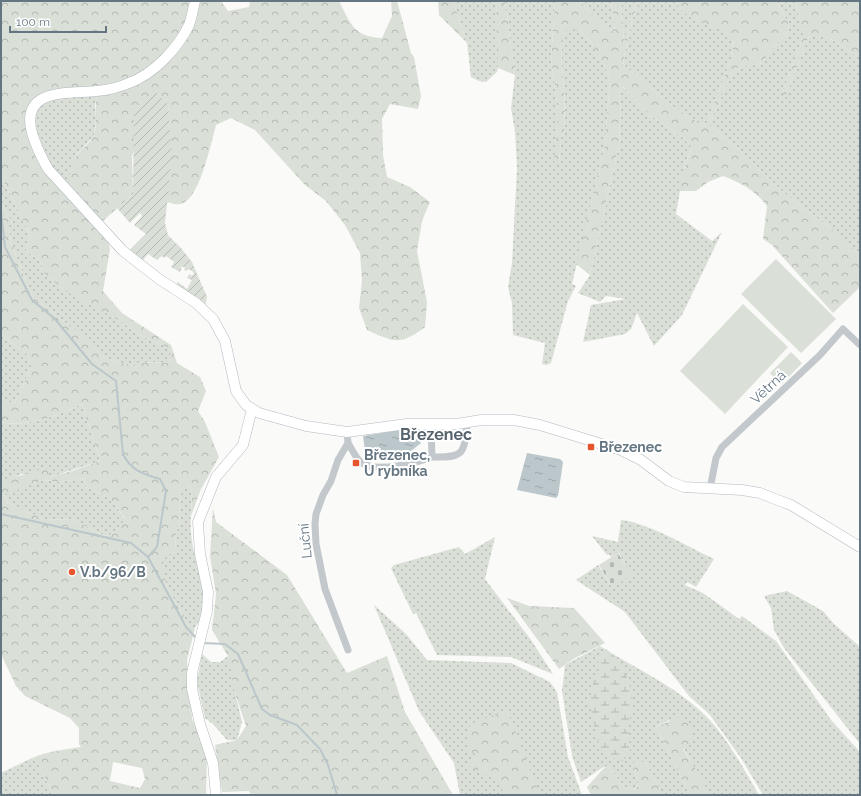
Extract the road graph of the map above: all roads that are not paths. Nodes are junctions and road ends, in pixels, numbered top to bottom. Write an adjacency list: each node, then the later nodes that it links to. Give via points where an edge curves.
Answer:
1 (195, 1): 3 (street, via 189,24 176,45 154,68 129,83 97,91 68,91 50,95 34,107 30,116 30,126 41,158 48,169 123,251 196,303 213,319 226,341 236,391)
2 (860, 345): 9 (street, Větrná, via 843,329 820,355 722,447 716,458)
3 (252, 410): 6 (street, via 306,426); 12 (street, via 243,445 216,477 198,522 200,554 208,592 207,612 192,673 192,689 213,763)
4 (431, 424): 5 (street); 6 (street, via 407,424); 8 (street)
5 (467, 424): 8 (street, via 464,448 460,454 448,458); 9 (street, via 481,420 514,420 540,424 621,450 675,484)
6 (347, 432): 7 (street)
7 (348, 443): 8 (street, via 359,461 371,467 406,465); 11 (street, Luční, via 323,495 315,524 316,544 326,589)
8 (432, 457)
9 (710, 489): 10 (street, via 760,493 791,506)
10 (860, 547)
11 (348, 650)
12 (216, 795)

